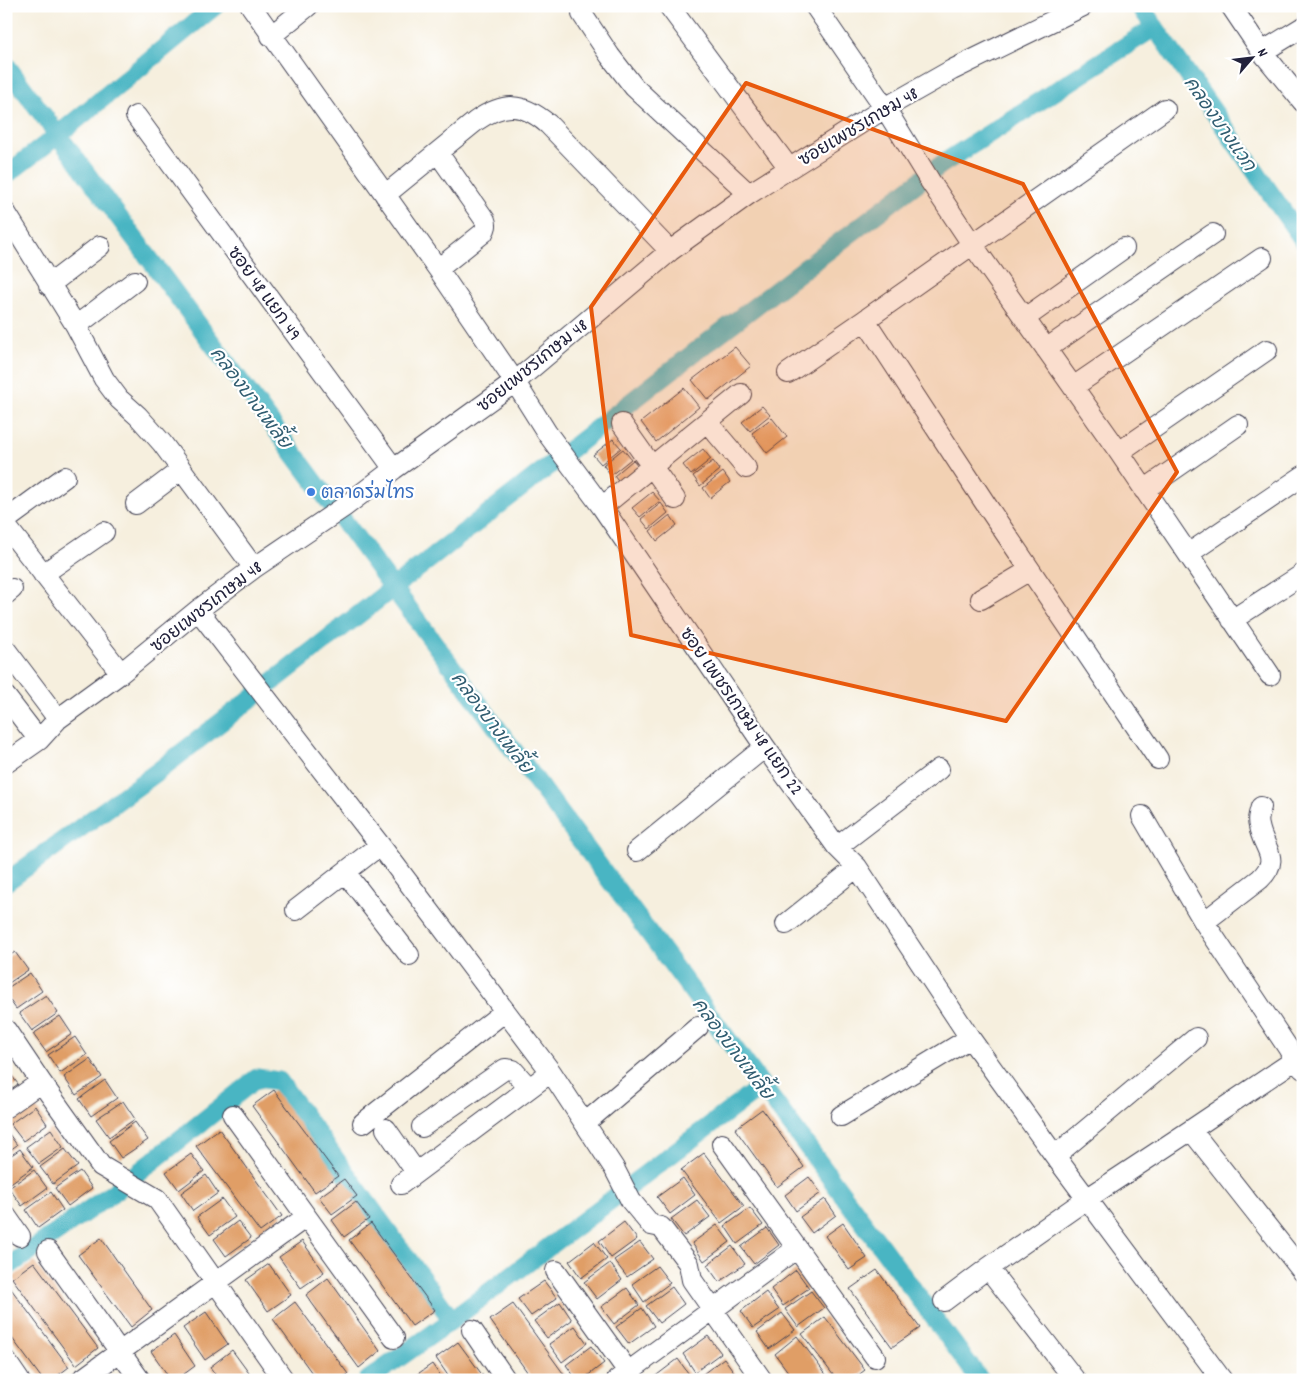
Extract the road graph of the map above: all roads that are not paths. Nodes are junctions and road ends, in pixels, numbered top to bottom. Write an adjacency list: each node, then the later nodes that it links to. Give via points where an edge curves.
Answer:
1 (251, 6): 9 (street, ซอย เพชรเกษม 48 แยก 22)
2 (308, 6): 9 (street)
3 (668, 6): 16 (street)
4 (815, 6): 12 (street)
5 (1083, 6): 12 (street, ซอยเพชรเกษม 48, via 952,70)
6 (1231, 6): 10 (street)
7 (582, 14): 17 (street, via 634,87)
8 (1303, 27): 10 (street)
9 (271, 36): 18 (street, ซอย เพชรเกษม 48 แยก 22)
10 (1262, 52): 11 (street)
11 (1303, 102)
12 (884, 108): 16 (street, ซอยเพชรเกษม 48); 21 (street)
13 (1166, 109): 21 (street)
14 (136, 116): 44 (street, ซอย 48 แยก 49)
15 (438, 153): 18 (street); 24 (street, via 490,112 502,108 527,110 548,124); 26 (street, via 486,224 483,233)
16 (789, 168): 17 (street, ซอยเพชรเกษม 48)
17 (749, 194): 24 (street, ซอยเพชรเกษม 48)
18 (385, 195): 26 (street, ซอย เพชรเกษม 48 แยก 22)
19 (6, 213): 28 (street)
20 (1213, 234): 32 (street)
21 (972, 244): 29 (street); 30 (street)
22 (100, 246): 28 (street)
23 (1124, 248): 29 (street)
24 (670, 251): 35 (street, ซอยเพชรเกษม 48)
25 (1262, 258): 36 (street)
26 (438, 268): 35 (street, ซอย เพชรเกษม 48 แยก 22)
27 (134, 281): 31 (street)
28 (49, 285): 31 (street)
29 (1025, 318): 32 (street)
30 (865, 320): 34 (street); 57 (street)
31 (76, 326): 45 (street, via 104,380 154,434)
32 (1046, 349): 36 (street)
33 (1267, 350): 41 (street)
34 (788, 373)
35 (515, 382): 44 (street, ซอยเพชรเกษม 48); 51 (street, ซอย เพชรเกษม 48 แยก 22, via 547,433)
36 (1073, 387): 41 (street)
37 (741, 394): 38 (street)
38 (707, 422): 42 (street); 43 (street)
39 (622, 424): 42 (street)
40 (1238, 425): 48 (street)
41 (1119, 452): 48 (street)
42 (652, 467): 49 (street); 51 (street)
43 (746, 468)
44 (394, 469): 56 (street, ซอยเพชรเกษม 48)
45 (181, 470): 50 (street); 56 (street)
46 (1303, 476): 55 (street)
47 (65, 478): 52 (street)
48 (1144, 490): 55 (street)
49 (675, 499)
50 (136, 504)
51 (602, 508): 69 (street, ซอย เพชรเกษม 48 แยก 22)
52 (6, 520)
53 (6, 526): 58 (street)
54 (104, 532): 58 (street)
55 (1188, 554): 62 (street)
56 (254, 568): 61 (street, ซอยเพชรเกษม 48)
57 (1030, 570): 60 (street); 70 (street)
58 (43, 574): 64 (street)
59 (1303, 574): 62 (street)
60 (981, 599)
61 (198, 610): 64 (street, ซอยเพชรเกษม 48); 75 (street)
62 (1232, 620): 65 (street)
63 (6, 650): 67 (street)
64 (121, 673): 67 (street, ซอยเพชรเกษม 48)
65 (1270, 675)
66 (6, 697): 68 (street)
67 (58, 719): 68 (street, ซอยเพชรเกษม 48)
68 (39, 740): 71 (street, ซอยเพชรเกษม 48)
69 (765, 747): 76 (street, ซอย เพชรเกษม 48 แยก 22); 77 (street)
70 (1158, 759)
71 (6, 763)
72 (939, 769): 76 (street)
73 (1260, 807): 81 (street, via 1259,828 1269,852 1270,867 1260,879)
74 (1142, 816): 81 (street)
75 (380, 845): 79 (street); 84 (street)
76 (837, 847): 78 (street, ซอย เพชรเกษม 48 แยก 22)
77 (638, 851)
78 (857, 867): 82 (street); 87 (street, ซอย เพชรเกษม 48 แยก 22)
79 (345, 872): 80 (street); 83 (street)
80 (296, 910)
81 (1204, 922): 89 (street)
82 (786, 924)
83 (408, 955)
84 (504, 1012): 90 (street); 96 (street)
85 (698, 1027): 97 (street)
86 (6, 1030): 91 (street)
87 (970, 1038): 95 (street); 102 (street, ซอย เพชรเกษม 48 แยก 22)
88 (1196, 1038): 102 (street)
89 (1300, 1061): 100 (street)
90 (551, 1072): 92 (street); 97 (street)
91 (41, 1082): 93 (street); 112 (street, via 101,1166 157,1198)
92 (529, 1088): 98 (street, via 513,1070 505,1069); 99 (street, via 409,1178)
93 (6, 1107)
94 (233, 1116): 105 (street)
95 (841, 1116)
96 (363, 1123)
97 (585, 1123): 114 (street, via 631,1201 651,1225 661,1227 689,1264 692,1280)
98 (422, 1127)
99 (386, 1129)
100 (1191, 1130): 103 (street); 111 (street)
101 (722, 1144): 107 (street)
102 (1056, 1156): 103 (street, ซอย เพชรเกษม 48 แยก 22)
103 (1088, 1198): 109 (street); 128 (street, ซอย เพชรเกษม 48 แยก 22)
104 (6, 1216): 106 (street)
105 (306, 1217): 112 (street); 116 (street)
106 (20, 1236)
107 (797, 1248): 114 (street); 118 (street)
108 (48, 1250): 117 (street)
109 (988, 1268): 113 (street); 127 (street)
110 (556, 1271): 120 (street)
111 (1303, 1272)
112 (215, 1282): 117 (street); 124 (street)
113 (944, 1301)
114 (713, 1310): 120 (street); 126 (street)
115 (472, 1330): 125 (street)
116 (394, 1338)
117 (120, 1352): 122 (street); 123 (street)
118 (875, 1358)
119 (6, 1361): 121 (street)
120 (626, 1377)
121 (19, 1380)
122 (81, 1380)
123 (140, 1380)
124 (284, 1380)
125 (506, 1380)
126 (762, 1380)
127 (1075, 1380)
128 (1222, 1380)

